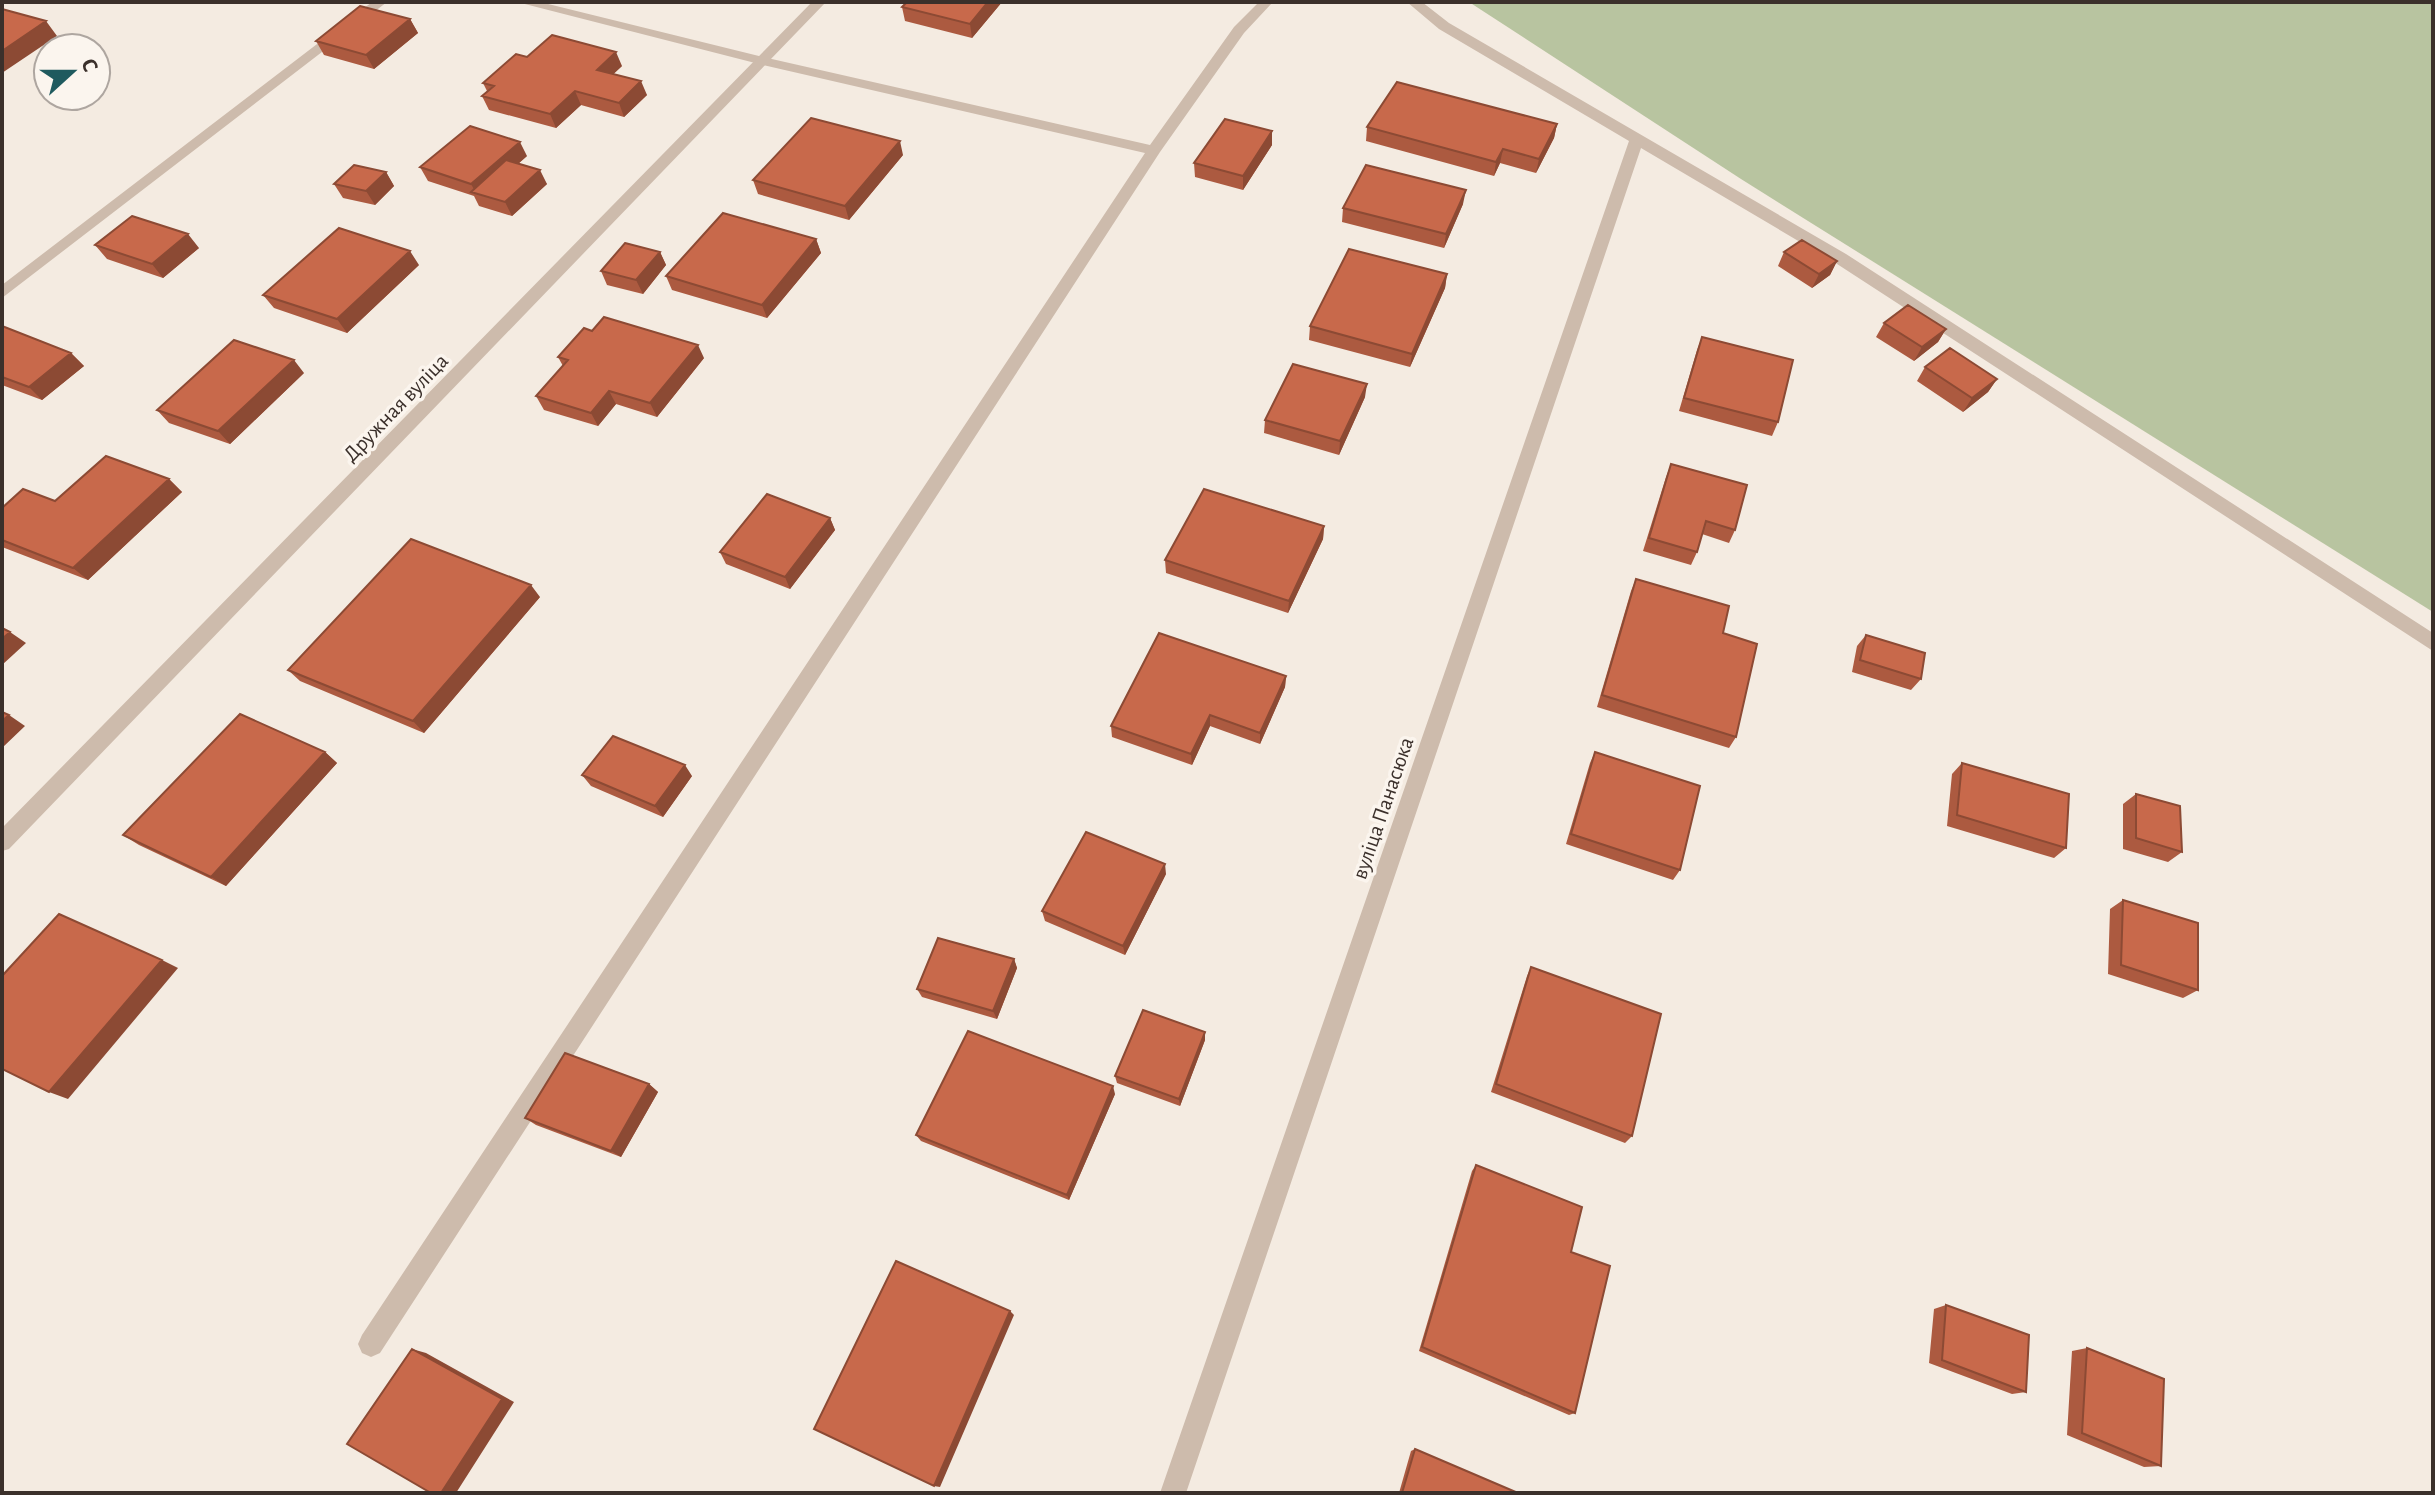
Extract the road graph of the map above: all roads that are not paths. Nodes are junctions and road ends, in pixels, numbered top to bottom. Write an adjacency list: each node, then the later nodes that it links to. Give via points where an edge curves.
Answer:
1 (380, 2): 9 (street)
2 (524, 2): 6 (street)
3 (819, 2): 6 (street, Дружная вуліца)
4 (1266, 2): 8 (street, via 1239,30)
5 (1414, 2): 7 (street, via 1444,26)
6 (763, 61): 8 (street); 11 (street, Дружная вуліца)
7 (1637, 138): 10 (street, via 1840,258); 13 (street, вуліца Панасюка)
8 (1154, 150): 12 (street)
9 (2, 293)
10 (2433, 643)
11 (2, 842)
12 (371, 1344)
13 (1173, 1493)

